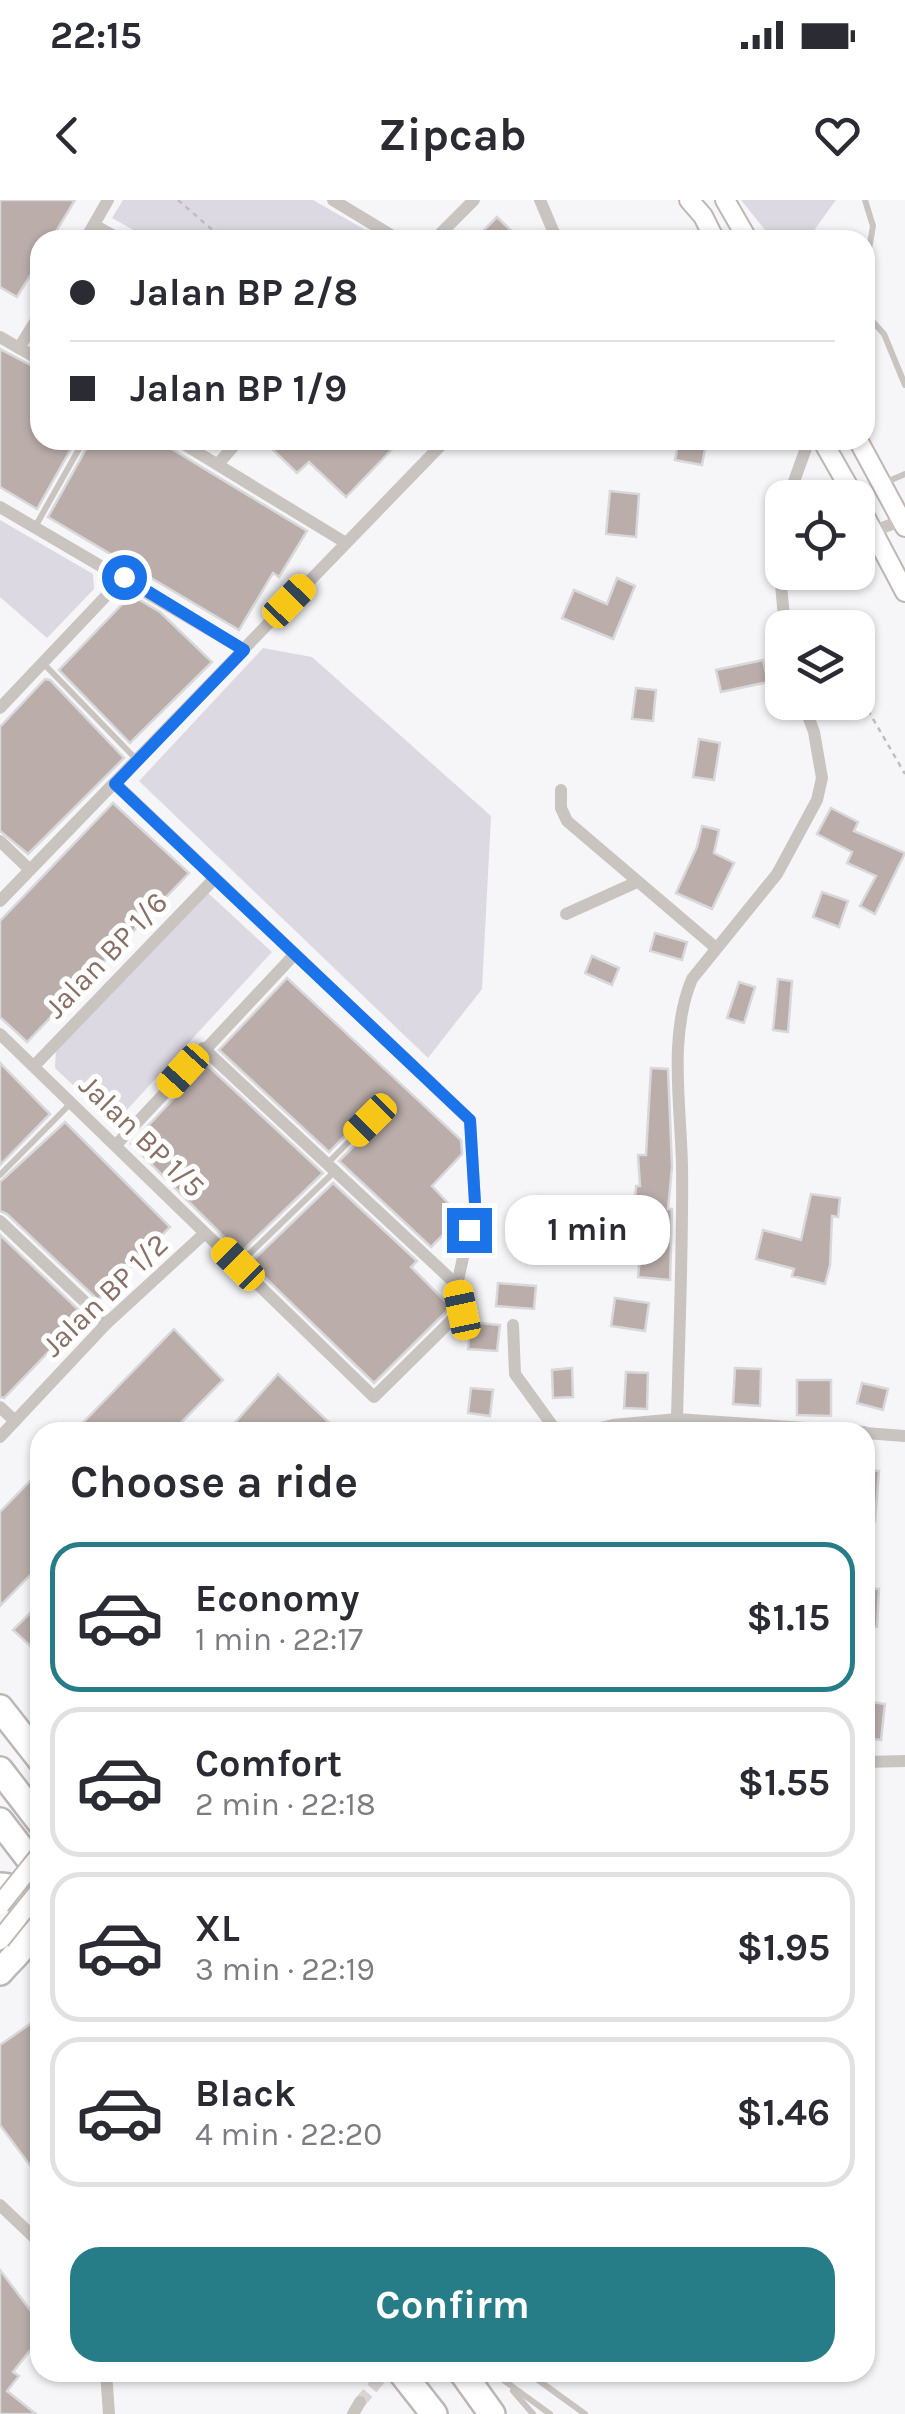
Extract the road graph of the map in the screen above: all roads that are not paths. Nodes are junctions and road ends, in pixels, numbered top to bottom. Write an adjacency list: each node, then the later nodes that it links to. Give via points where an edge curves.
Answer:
1 (108, 200): 8 (street)
2 (334, 200): 11 (street)
3 (474, 200): 12 (street)
4 (540, 200): 13 (street)
5 (689, 200): 14 (street)
6 (725, 200): 15 (street)
7 (865, 200): 16 (lane)
8 (94, 224): 9 (street); 10 (street)
9 (91, 230)
10 (104, 230)
11 (383, 230)
12 (444, 230)
13 (554, 230)
14 (711, 230)
15 (742, 230)
16 (872, 230)
17 (875, 324): 22 (lane)
18 (30, 330): 20 (street)
19 (0, 337): 20 (street)
20 (19, 348): 21 (street)
21 (30, 354)
22 (905, 385)
23 (78, 450): 37 (lane)
24 (194, 450): 30 (street)
25 (230, 450): 30 (street)
26 (436, 450): 40 (street)
27 (805, 450): 32 (street)
28 (828, 450): 33 (street)
29 (864, 450): 34 (street)
30 (218, 464): 40 (street)
31 (905, 474): 34 (lane)
32 (795, 480)
33 (845, 480)
34 (883, 484): 36 (street)
35 (0, 507): 37 (street)
36 (904, 522): 38 (street)
37 (34, 528): 41 (street)
38 (875, 531)
39 (875, 533): 42 (street)
40 (346, 542): 43 (street)
41 (124, 577): 43 (street); 44 (street)
42 (905, 592)
43 (244, 650): 47 (street)
44 (43, 663): 45 (street); 47 (lane)
45 (0, 708)
46 (810, 720): 56 (street, via 822,778 817,800 777,874)
47 (137, 760): 48 (street)
48 (115, 784): 51 (street); 52 (street)
49 (560, 790): 53 (street, via 567,822)
50 (0, 841): 51 (street)
51 (29, 869): 54 (street)
52 (215, 878): 57 (street); 60 (street, Jalan BP 1/6)
53 (637, 882): 55 (street); 56 (street)
54 (0, 902)
55 (566, 914)
56 (716, 948): 73 (street, via 692,979 679,1027)
57 (294, 955): 59 (street); 69 (street, via 470,1120 475,1203)
58 (0, 1034): 60 (street, Jalan BP 1/5)
59 (203, 1048): 63 (street); 64 (street)
60 (34, 1066): 61 (street, Jalan BP 1/5)
61 (71, 1103): 63 (street, Jalan BP 1/5); 65 (lane)
62 (370, 1120): 64 (lane)
63 (116, 1144): 67 (street, Jalan BP 1/5)
64 (331, 1168): 68 (lane); 69 (street)
65 (0, 1175)
66 (0, 1221): 70 (street)
67 (205, 1233): 68 (street, Jalan BP 1/5); 70 (street, Jalan BP 1/2)
68 (238, 1264): 69 (street, Jalan BP 1/5, via 374,1397 462,1310)
69 (456, 1285)
70 (107, 1323): 74 (street, Jalan BP 1/2)
71 (514, 1325): 75 (street, via 515,1374)
72 (0, 1407): 74 (street)
73 (677, 1419): 76 (street); 77 (street)
74 (15, 1422): 80 (street, Jalan BP 1/2)
75 (550, 1422)
76 (646, 1422)
77 (714, 1422)
78 (875, 1433): 79 (street)
79 (905, 1436)
80 (0, 1437)
81 (0, 1694): 83 (highway)
82 (0, 1708): 84 (highway)
83 (30, 1727)
84 (30, 1747)
85 (905, 1761): 86 (street)
86 (875, 1762)
87 (0, 1770): 88 (highway)
88 (30, 1809)
89 (0, 1821): 90 (highway)
90 (30, 1860)
91 (30, 1868): 95 (street, bridge)
92 (0, 1886): 93 (highway, via 12,1886)
93 (30, 1902)
94 (30, 1902): 96 (street, bridge)
95 (0, 1905)
96 (0, 1940)
97 (30, 1944): 98 (highway)
98 (0, 1972)
99 (0, 2205): 100 (street)
100 (30, 2234)
101 (107, 2382): 108 (street)
102 (404, 2382): 109 (highway)
103 (407, 2382): 110 (highway)
104 (469, 2382): 111 (highway)
105 (505, 2382): 112 (lane)
106 (506, 2382): 113 (lane)
107 (541, 2382): 114 (lane)
108 (109, 2414)
109 (418, 2414)
110 (434, 2414)
111 (492, 2414)
112 (533, 2414)
113 (550, 2414)
114 (584, 2414)

